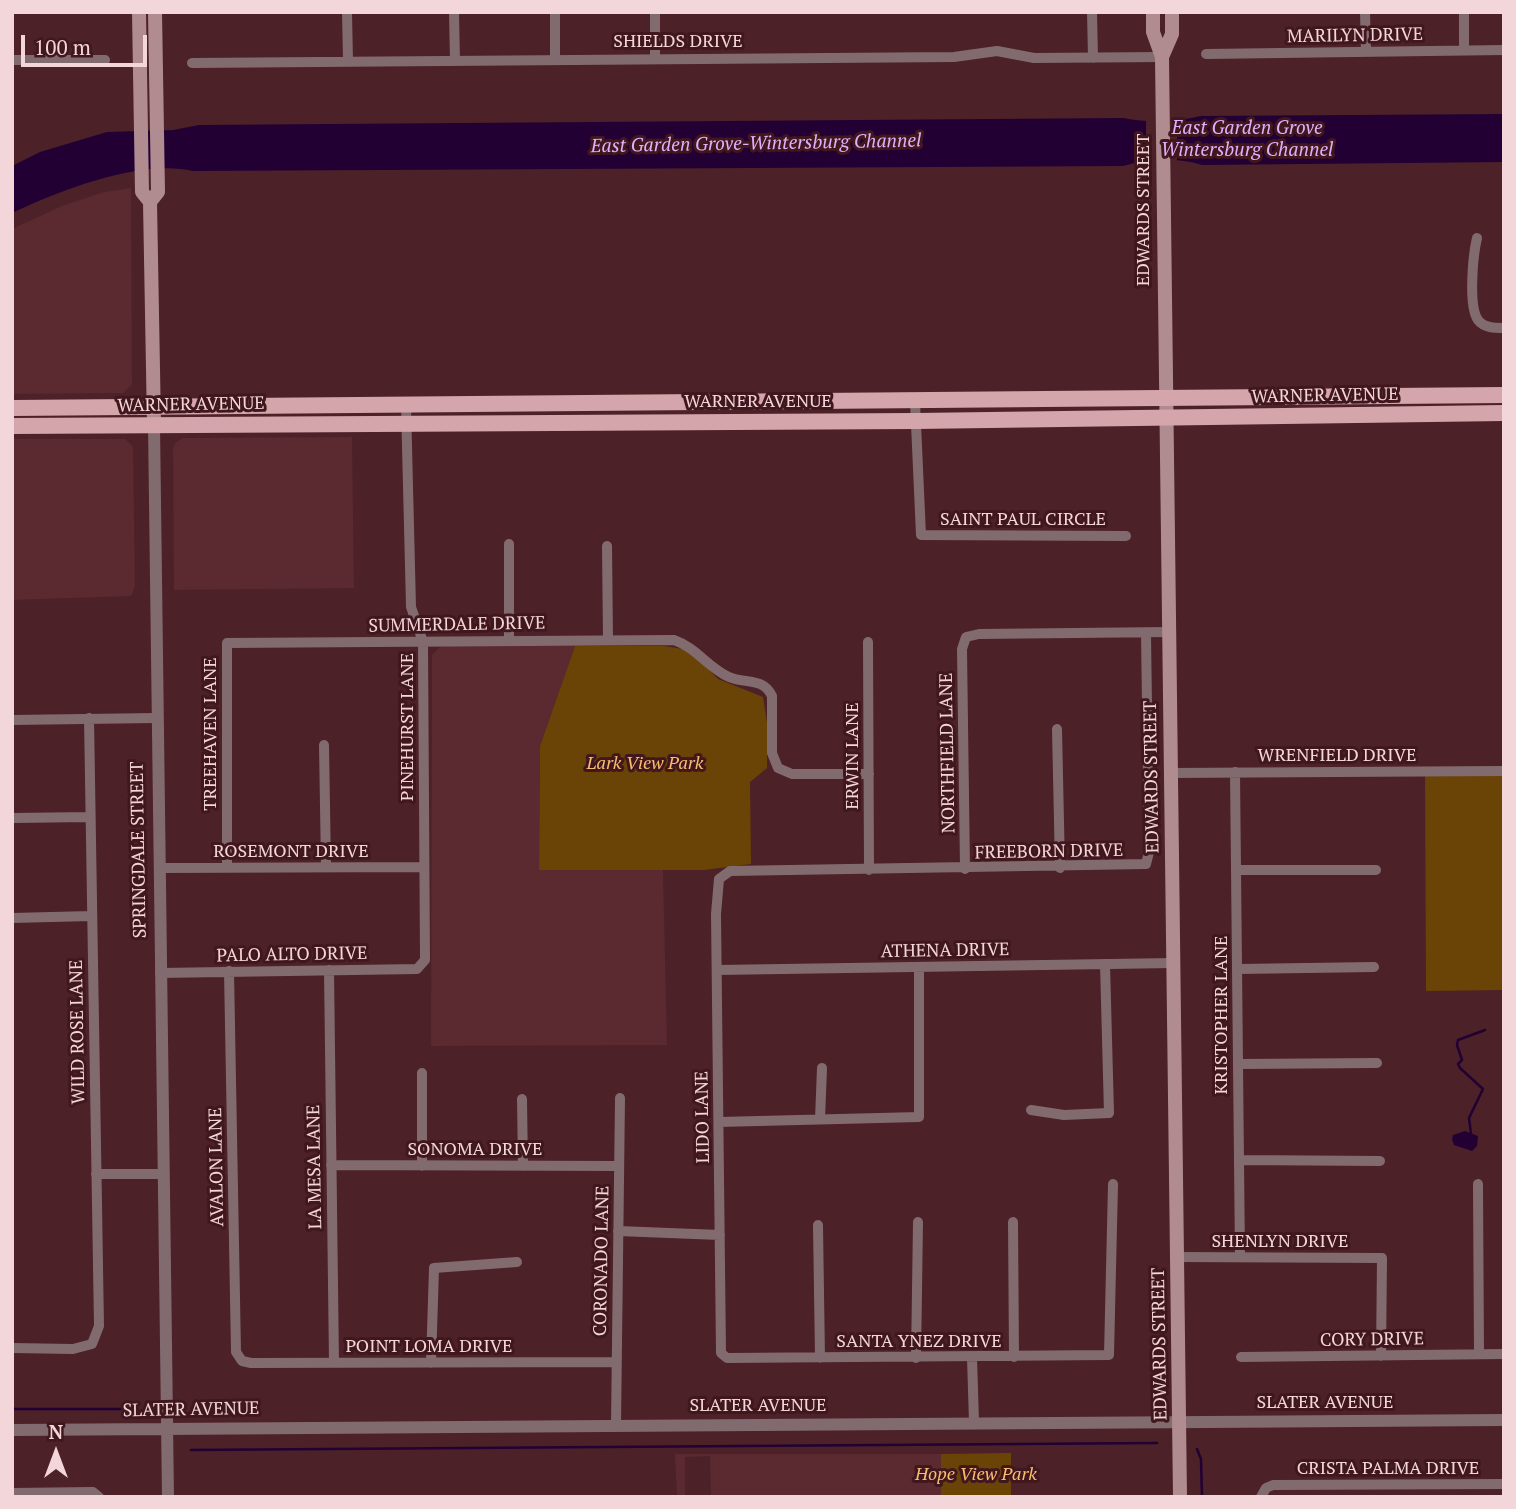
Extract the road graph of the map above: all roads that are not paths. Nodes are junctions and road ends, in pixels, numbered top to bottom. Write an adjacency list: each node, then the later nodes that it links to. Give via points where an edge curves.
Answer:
1 (139, 12): 25 (main road, SPRINGDALE STREET, via 142,192)
2 (155, 12): 25 (main road, SPRINGDALE STREET, via 158,192)
3 (347, 12): 22 (street)
4 (454, 12): 23 (street)
5 (555, 12): 19 (street)
6 (655, 12): 17 (street)
7 (1092, 12): 18 (street)
8 (1153, 12): 16 (main road, EDWARDS STREET, via 1153,32)
9 (1172, 12): 16 (main road, EDWARDS STREET, via 1172,34)
10 (1365, 12): 14 (street)
11 (1464, 12): 12 (street)
12 (1464, 50): 13 (street, MARILYN DRIVE); 14 (street, MARILYN DRIVE)
13 (1504, 50)
14 (1366, 51): 15 (street, MARILYN DRIVE)
15 (1206, 54)
16 (1162, 57): 18 (street, SHIELDS DRIVE); 31 (main road, EDWARDS STREET)
17 (655, 58): 18 (street, SHIELDS DRIVE, via 954,57 997,51 1034,58); 19 (street, SHIELDS DRIVE)
18 (1093, 58)
19 (555, 59): 23 (street, SHIELDS DRIVE)
20 (12, 60): 21 (street)
21 (105, 60)
22 (348, 61): 23 (street, SHIELDS DRIVE); 24 (street, SHIELDS DRIVE)
23 (455, 61)
24 (192, 63)
25 (150, 202): 36 (main road, SPRINGDALE STREET)
26 (1477, 238): 27 (street, via 1474,310 1479,323)
27 (1504, 328)
28 (1467, 395): 29 (main road, WARNER AVENUE); 30 (main road, WARNER AVENUE); 38 (main road, via 1454,405 1413,405)
29 (1504, 395)
30 (1404, 396): 31 (main road, WARNER AVENUE); 39 (main road, via 1390,406 1356,406)
31 (1164, 400): 32 (main road, WARNER AVENUE); 40 (main road, EDWARDS STREET)
32 (915, 402): 34 (main road, WARNER AVENUE); 41 (street)
33 (332, 406): 34 (main road, WARNER AVENUE); 36 (main road, WARNER AVENUE); 42 (main road, via 313,414 268,415)
34 (406, 406): 44 (street, PINEHURST LANE)
35 (12, 408): 36 (main road, WARNER AVENUE)
36 (153, 408): 43 (main road, SPRINGDALE STREET)
37 (1504, 413): 38 (main road, WARNER AVENUE)
38 (1404, 414): 39 (main road, WARNER AVENUE)
39 (1332, 415): 40 (main road, WARNER AVENUE)
40 (1164, 417): 41 (main road, WARNER AVENUE); 49 (main road, EDWARDS STREET)
41 (916, 421): 44 (main road, WARNER AVENUE); 46 (street, SAINT PAUL CIRCLE, via 921,535)
42 (265, 424): 43 (main road, WARNER AVENUE); 44 (main road, WARNER AVENUE)
43 (154, 425): 45 (main road, WARNER AVENUE); 57 (street, SPRINGDALE STREET)
44 (406, 425): 53 (street, PINEHURST LANE, via 411,607)
45 (12, 426)
46 (1126, 536)
47 (509, 544): 52 (street)
48 (607, 546): 51 (street)
49 (1169, 632): 50 (street); 63 (main road, EDWARDS STREET)
50 (1146, 633): 71 (street, FREEBORN DRIVE, via 1149,858 1141,866); 72 (street, NORTHFIELD LANE, via 967,637 962,649)
51 (608, 639): 52 (street, SUMMERDALE DRIVE); 64 (street, SUMMERDALE DRIVE, via 660,638 687,644 729,677 769,690 772,753 778,768 792,774)
52 (509, 640): 53 (street, SUMMERDALE DRIVE)
53 (423, 642): 55 (street, SUMMERDALE DRIVE); 69 (street, PINEHURST LANE)
54 (868, 642): 64 (street, ERWIN LANE)
55 (227, 643): 67 (street, TREEHAVEN LANE)
56 (89, 718): 57 (street); 58 (street); 65 (street, WILD ROSE LANE)
57 (156, 718): 70 (street, SPRINGDALE STREET)
58 (12, 720)
59 (1057, 729): 71 (street)
60 (324, 745): 68 (street)
61 (1504, 771): 62 (street, WRENFIELD DRIVE)
62 (1235, 772): 63 (street, WRENFIELD DRIVE); 74 (street, KRISTOPHER LANE)
63 (1170, 773): 79 (main road, EDWARDS STREET)
64 (869, 774): 73 (street, ERWIN LANE)
65 (90, 817): 66 (street); 77 (street, WILD ROSE LANE)
66 (12, 818)
67 (227, 867): 68 (street, ROSEMONT DRIVE); 70 (street, ROSEMONT DRIVE)
68 (326, 867): 69 (street, ROSEMONT DRIVE)
69 (424, 867): 81 (street, PINEHURST LANE)
70 (159, 868): 88 (street, SPRINGDALE STREET)
71 (1060, 868): 72 (street, FREEBORN DRIVE)
72 (965, 869): 73 (street, FREEBORN DRIVE)
73 (869, 870): 76 (street, FREEBORN DRIVE, via 730,871)
74 (1237, 870): 75 (street); 84 (street, KRISTOPHER LANE)
75 (1376, 870)
76 (722, 875): 86 (street, LIDO LANE, via 716,889)
77 (91, 916): 78 (street); 104 (street, WILD ROSE LANE)
78 (12, 918)
79 (1174, 963): 80 (street, ATHENA DRIVE); 113 (main road, EDWARDS STREET)
80 (1105, 964): 82 (street, ATHENA DRIVE); 95 (street, via 1109,1113 1064,1115)
81 (423, 966): 85 (street, PALO ALTO DRIVE)
82 (919, 967): 86 (street, ATHENA DRIVE); 96 (street, via 919,1117)
83 (1374, 967): 84 (street)
84 (1238, 969): 90 (street, KRISTOPHER LANE)
85 (329, 970): 87 (street, PALO ALTO DRIVE); 100 (street, LA MESA LANE)
86 (717, 970): 97 (street, LIDO LANE)
87 (229, 971): 88 (street, PALO ALTO DRIVE); 126 (street, AVALON LANE, via 236,1352)
88 (160, 973): 105 (street, SPRINGDALE STREET)
89 (1377, 1063): 90 (street)
90 (1238, 1064): 98 (street, KRISTOPHER LANE)
91 (822, 1068): 96 (street)
92 (422, 1073): 101 (street)
93 (620, 1098): 103 (street, CORONADO LANE)
94 (522, 1100): 102 (street)
95 (1031, 1110)
96 (820, 1119): 97 (street)
97 (719, 1122): 112 (street, LIDO LANE)
98 (1239, 1160): 99 (street); 114 (street, KRISTOPHER LANE)
99 (1380, 1161)
100 (331, 1166): 101 (street, SONOMA DRIVE); 128 (street, LA MESA LANE)
101 (422, 1166): 102 (street, SONOMA DRIVE)
102 (523, 1166): 103 (street, SONOMA DRIVE)
103 (619, 1166): 111 (street, CORONADO LANE)
104 (96, 1174): 105 (street); 116 (street, WILD ROSE LANE, via 99,1326 92,1344 73,1349)
105 (163, 1174): 134 (street, SPRINGDALE STREET)
106 (1113, 1184): 120 (street, SANTA YNEZ DRIVE, via 1110,1354)
107 (1478, 1184): 117 (street)
108 (918, 1222): 124 (street)
109 (1013, 1222): 120 (street)
110 (818, 1224): 123 (street)
111 (618, 1231): 112 (street); 127 (street, CORONADO LANE)
112 (720, 1235): 122 (street, LIDO LANE, via 720,1344)
113 (1177, 1257): 114 (street, SHENLYN DRIVE); 130 (main road, EDWARDS STREET)
114 (1240, 1257): 119 (street, SHENLYN DRIVE, via 1382,1258)
115 (517, 1262): 129 (street, via 434,1268)
116 (12, 1348)
117 (1479, 1354): 118 (street, CORY DRIVE); 119 (street, CORY DRIVE)
118 (1504, 1354)
119 (1381, 1356): 121 (street, CORY DRIVE)
120 (1014, 1357): 125 (street, SANTA YNEZ DRIVE)
121 (1241, 1357)
122 (727, 1358): 123 (street, SANTA YNEZ DRIVE)
123 (820, 1358): 124 (street, SANTA YNEZ DRIVE)
124 (916, 1358): 125 (street, SANTA YNEZ DRIVE)
125 (972, 1358): 132 (street)
126 (242, 1361): 128 (street, POINT LOMA DRIVE)
127 (616, 1362): 129 (street, POINT LOMA DRIVE); 133 (street, CORONADO LANE)
128 (334, 1363): 129 (street, POINT LOMA DRIVE)
129 (431, 1363)
130 (1180, 1420): 131 (street, SLATER AVENUE); 132 (street, SLATER AVENUE); 140 (main road, EDWARDS STREET)
131 (1504, 1420)
132 (974, 1422): 133 (street, SLATER AVENUE)
133 (616, 1424): 134 (street, SLATER AVENUE)
134 (167, 1428): 135 (street, SLATER AVENUE); 139 (street, SPRINGDALE STREET)
135 (12, 1430)
136 (1504, 1484): 141 (street, CRISTA PALMA DRIVE, via 1273,1485)
137 (12, 1493): 138 (street)
138 (98, 1495)
139 (168, 1497)
140 (1180, 1497)
141 (1261, 1497)

